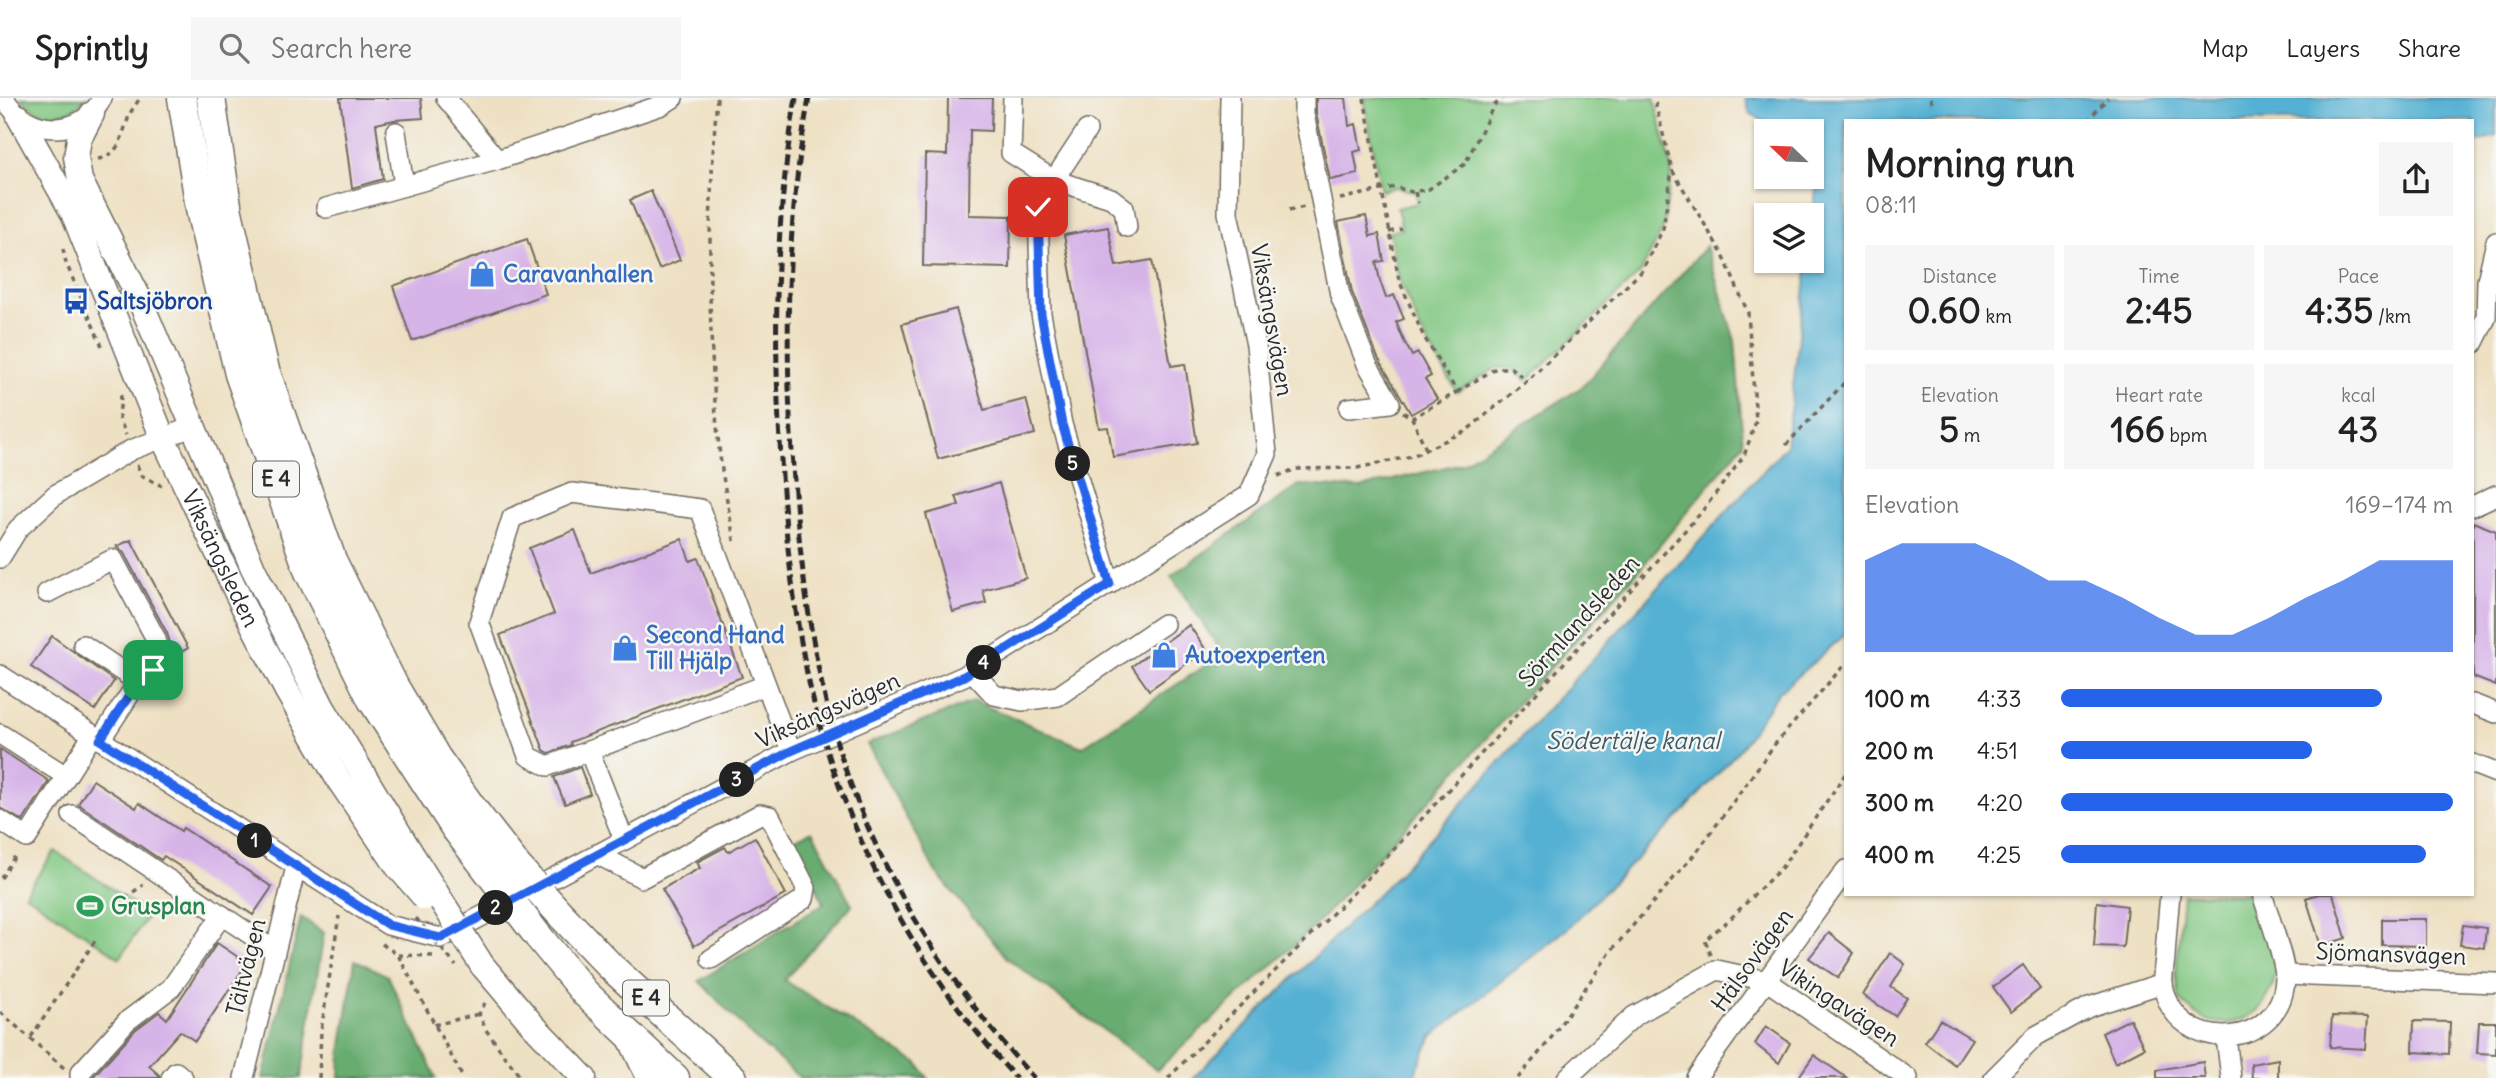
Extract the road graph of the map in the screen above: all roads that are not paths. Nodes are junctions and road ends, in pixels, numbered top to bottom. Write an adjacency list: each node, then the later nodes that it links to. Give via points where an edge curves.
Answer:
1 (182, 98): 45 (highway, E 4, via 201,214 239,374 309,572 372,700)
2 (211, 98): 45 (highway, E 4, via 228,212 265,370 332,560)
3 (446, 98): 12 (street)
4 (673, 98): 12 (street)
5 (1013, 98): 13 (street, via 1011,153)
6 (1230, 98): 27 (street, Viksängsvägen, via 1228,213 1256,345 1267,454 1250,495)
7 (1304, 98): 21 (street, via 1340,295 1367,364 1390,403)
8 (102, 104): 9 (street, via 63,128 36,126); 22 (main road, Viksängsleden, via 79,139 80,180 139,298)
9 (12, 107): 23 (main road, Viksängsleden, via 74,215)
10 (1087, 130): 13 (street)
11 (396, 131): 14 (street)
12 (497, 160): 14 (street)
13 (1054, 180): 16 (street, via 1111,198 1124,208); 27 (street, via 1038,207 1041,314 1062,424)
14 (404, 186): 15 (street)
15 (326, 208)
16 (1127, 227)
17 (2496, 242): 19 (street, via 2487,281 2486,318)
18 (2496, 326): 20 (street)
19 (2474, 345)
20 (2474, 346)
21 (1349, 408)
22 (192, 427): 23 (street); 49 (main road, Viksängsleden, via 253,568)
23 (162, 436): 26 (street, via 55,495 18,529); 49 (main road, Viksängsleden, via 287,691 338,779)
24 (2496, 495): 25 (street)
25 (2474, 506)
26 (0, 558)
27 (1110, 584): 31 (street, Viksängsvägen)
28 (47, 593): 33 (street, via 113,559 159,652 153,670)
29 (1164, 624): 31 (street, via 1059,696 1022,701 994,695)
30 (83, 645): 33 (street)
31 (972, 671): 40 (street, Viksängsvägen)
32 (0, 675): 38 (street, Viksängsvägen)
33 (138, 682): 38 (street)
34 (766, 685): 39 (street); 39 (street, via 700,509 572,494 512,518 479,622 528,755 548,766); 40 (street)
35 (2474, 704): 36 (street)
36 (2496, 713)
37 (0, 734): 43 (street)
38 (96, 738): 43 (street); 50 (street, Viksängsvägen)
39 (589, 751): 47 (street)
40 (791, 751): 47 (street, Viksängsvägen)
41 (2474, 764): 42 (street)
42 (2496, 772)
43 (66, 776): 46 (street, via 27,838)
44 (72, 815): 54 (street)
45 (464, 818): 61 (highway, E 4, bridge, via 538,936 585,993); 70 (highway, E 4, bridge, via 610,966)
46 (0, 821)
47 (624, 840): 48 (street, Viksängsvägen)
48 (597, 854): 50 (street, Viksängsvägen, via 441,938 388,925); 56 (street, via 642,878 760,814 770,816 806,888 804,899)
49 (404, 860): 67 (main road, Viksängsleden, bridge, via 482,965)
50 (296, 867): 55 (street, Tältvägen)
51 (1844, 873): 58 (street, Hälsovägen)
52 (2170, 896): 59 (street)
53 (2263, 896): 57 (street)
54 (222, 915): 55 (street); 63 (street, via 171,988 127,1021)
55 (275, 951): 66 (street, Tältvägen)
56 (710, 959)
57 (2285, 975): 60 (street, Sjömansvägen); 62 (street, via 2281,998 2268,1018 2249,1032)
58 (1767, 981): 71 (street, Vikingavägen, via 1717,970 1634,1016); 72 (street, Hälsovägen); 73 (street, Vikingavägen)
59 (2163, 983): 62 (street, via 2170,1005 2184,1023 2203,1034); 74 (street, via 2089,1007 2036,1036)
60 (2496, 983)
61 (625, 1031): 68 (street); 69 (highway, E 4)
62 (2226, 1037): 75 (street)
63 (74, 1075)
64 (171, 1078): 65 (street, via 176,1072)
65 (183, 1078)
66 (244, 1078)
67 (584, 1078)
68 (646, 1078)
69 (675, 1078)
70 (733, 1078)
71 (1567, 1078)
72 (1696, 1078)
73 (1908, 1078)
74 (1994, 1078)
75 (2231, 1078)

